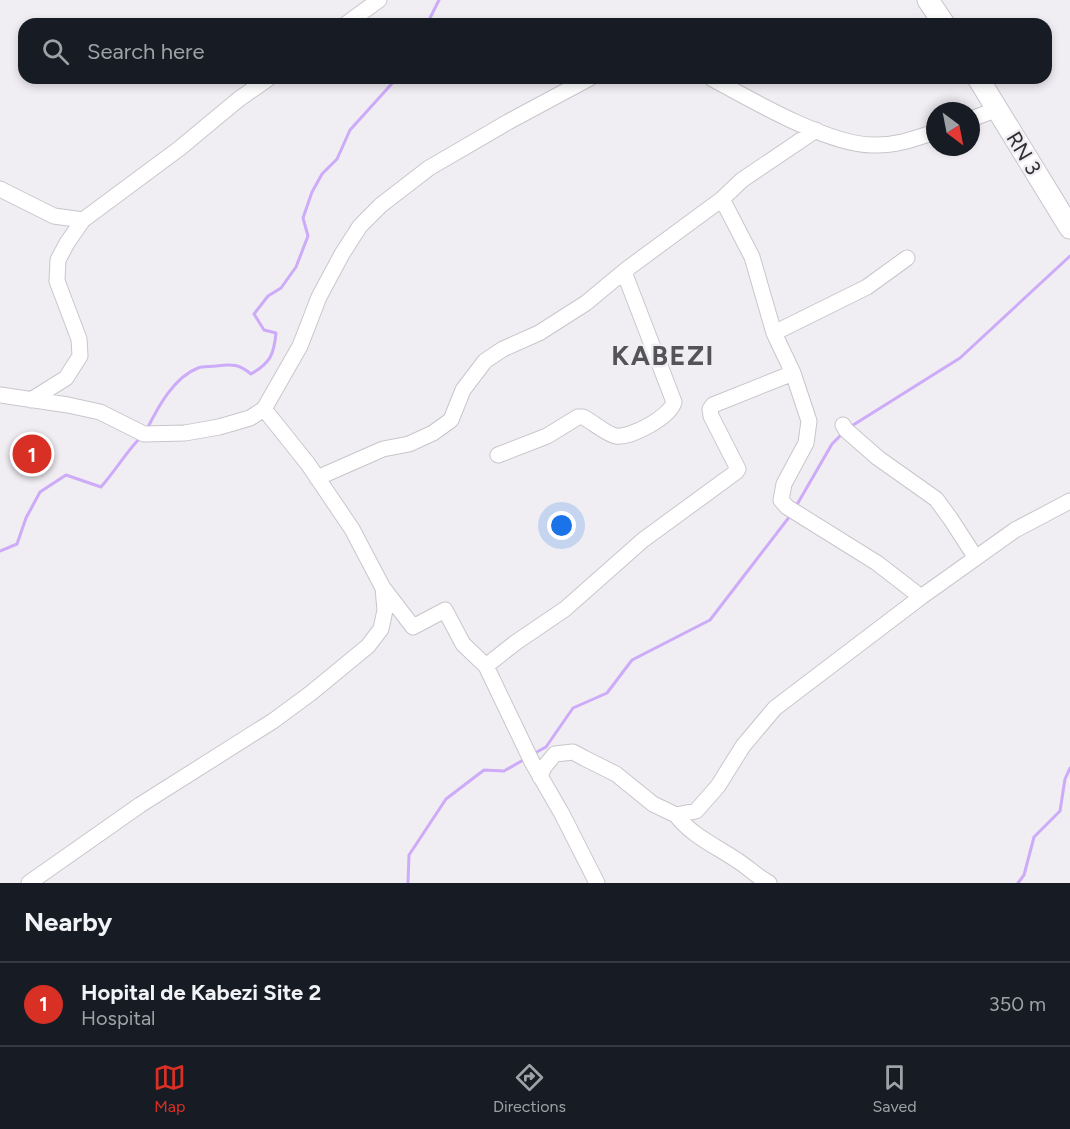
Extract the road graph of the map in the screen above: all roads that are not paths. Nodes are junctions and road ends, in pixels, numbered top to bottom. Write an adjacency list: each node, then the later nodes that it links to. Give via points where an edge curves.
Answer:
1 (378, 0): 3 (street)
2 (928, 0): 4 (highway)
3 (354, 18)
4 (940, 18)
5 (260, 84): 15 (street)
6 (579, 84): 23 (street, via 429,168 360,226 319,297 300,346)
7 (723, 84): 11 (street)
8 (982, 84): 9 (highway, RN 3 / RN 3)
9 (998, 109): 10 (street); 16 (highway, RN 3 / RN 3)
10 (980, 116)
11 (816, 130): 12 (street, via 852,143 872,145 905,143); 14 (street, via 742,180)
12 (926, 135)
13 (0, 189): 15 (street, via 54,216)
14 (722, 199): 18 (street); 19 (street, via 752,257)
15 (83, 220): 22 (street, via 58,260 57,281 79,339 80,356 66,378)
16 (1070, 228)
17 (906, 258): 19 (street, via 867,286)
18 (624, 272): 25 (street, via 673,408 632,434 622,436 578,417 547,436); 26 (street, via 586,303 485,361 463,390 451,420 433,433 409,444 383,449)
19 (774, 333): 20 (street)
20 (793, 373): 30 (street, via 809,421 806,443 784,484 781,500); 31 (street, via 713,405 710,410 738,469 733,476 643,540 565,609)
21 (0, 395): 22 (street)
22 (31, 400): 23 (street, via 100,412 144,434 219,427)
23 (264, 410): 26 (street)
24 (843, 425): 28 (street, via 878,458 936,499)
25 (498, 455)
26 (317, 478): 29 (street, via 352,529)
27 (1070, 501): 28 (street, via 1015,530)
28 (976, 558): 30 (street)
29 (383, 588): 31 (street, via 413,627 445,610 463,644); 34 (street, via 385,610 381,629 368,645 311,693)
30 (921, 597): 33 (street, via 775,708 696,811)
31 (486, 666): 32 (street)
32 (540, 777): 33 (street, via 555,754 573,752 616,774 653,804); 35 (street)
33 (676, 816): 36 (street, via 692,833)
34 (29, 883)
35 (597, 883)
36 (769, 883)

